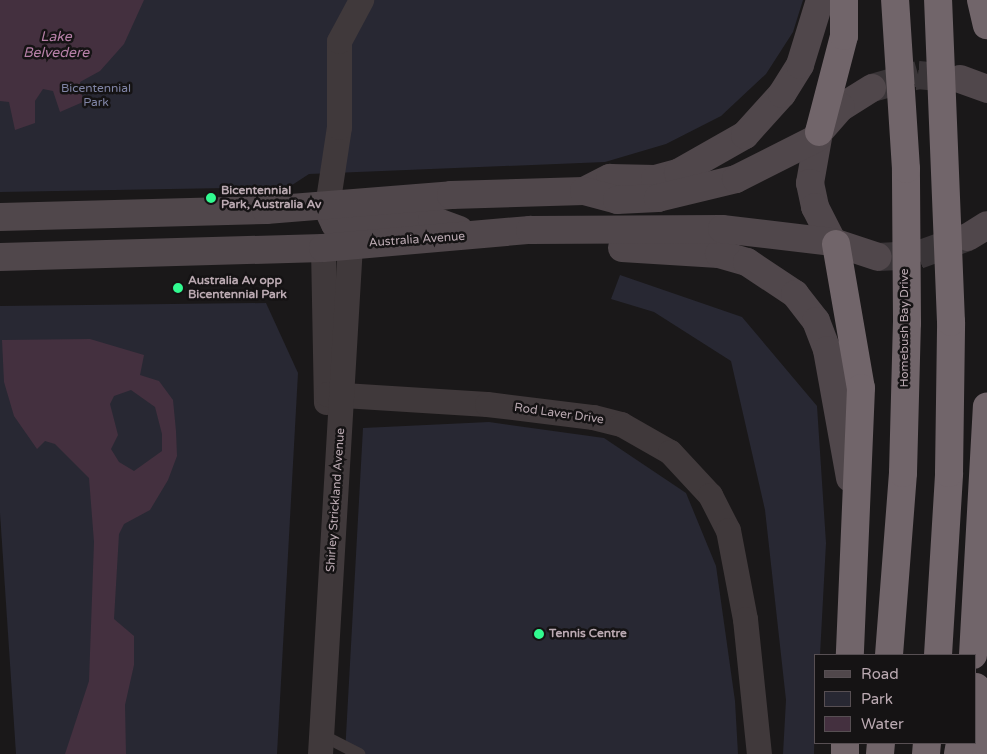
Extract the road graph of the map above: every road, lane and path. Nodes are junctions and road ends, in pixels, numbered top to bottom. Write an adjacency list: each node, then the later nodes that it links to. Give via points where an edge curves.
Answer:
1 (361, 0): 13 (street, via 339,42 339,127)
2 (820, 0): 12 (main road, via 800,66 772,106 745,135 678,173 655,179 610,178)
3 (844, 0): 11 (highway, via 844,36)
4 (981, 0): 7 (highway)
5 (939, 4): 26 (highway, via 951,322 949,473)
6 (895, 5): 25 (highway, Homebush Bay Drive, via 906,169 907,323 903,473)
7 (987, 25)
8 (960, 79): 10 (main road)
9 (872, 88): 11 (main road, via 842,108)
10 (987, 89)
11 (818, 135): 12 (main road, via 703,190 617,200); 16 (main road, via 811,194)
12 (584, 191): 13 (main road, via 451,195)
13 (327, 206): 14 (main road); 15 (main road, via 336,224 432,220)
14 (0, 217)
15 (481, 235): 16 (main road, Australia Avenue, via 530,230 722,229); 17 (main road, Australia Avenue); 23 (main road, via 524,247 719,254 770,274 795,294 816,321 836,380)
16 (834, 243): 20 (main road, Australia Avenue); 23 (highway, via 861,388)
17 (350, 245): 18 (main road, Australia Avenue); 21 (street, Shirley Strickland Avenue)
18 (323, 248): 19 (main road, Australia Avenue); 21 (street, Shirley Strickland Avenue)
19 (0, 257)
20 (878, 257)
21 (335, 394): 29 (street, Shirley Strickland Avenue); 30 (street, Shirley Strickland Avenue); 32 (street, Rod Laver Drive, via 593,417 621,424 670,452 710,495 728,530 745,619)
22 (987, 406): 27 (highway)
23 (857, 527): 24 (highway)
24 (850, 654)
25 (889, 654)
26 (938, 654)
27 (973, 654)
28 (977, 720): 33 (highway)
29 (321, 744): 31 (lane)
30 (303, 754)
31 (359, 754)
32 (759, 754)
33 (978, 754)

